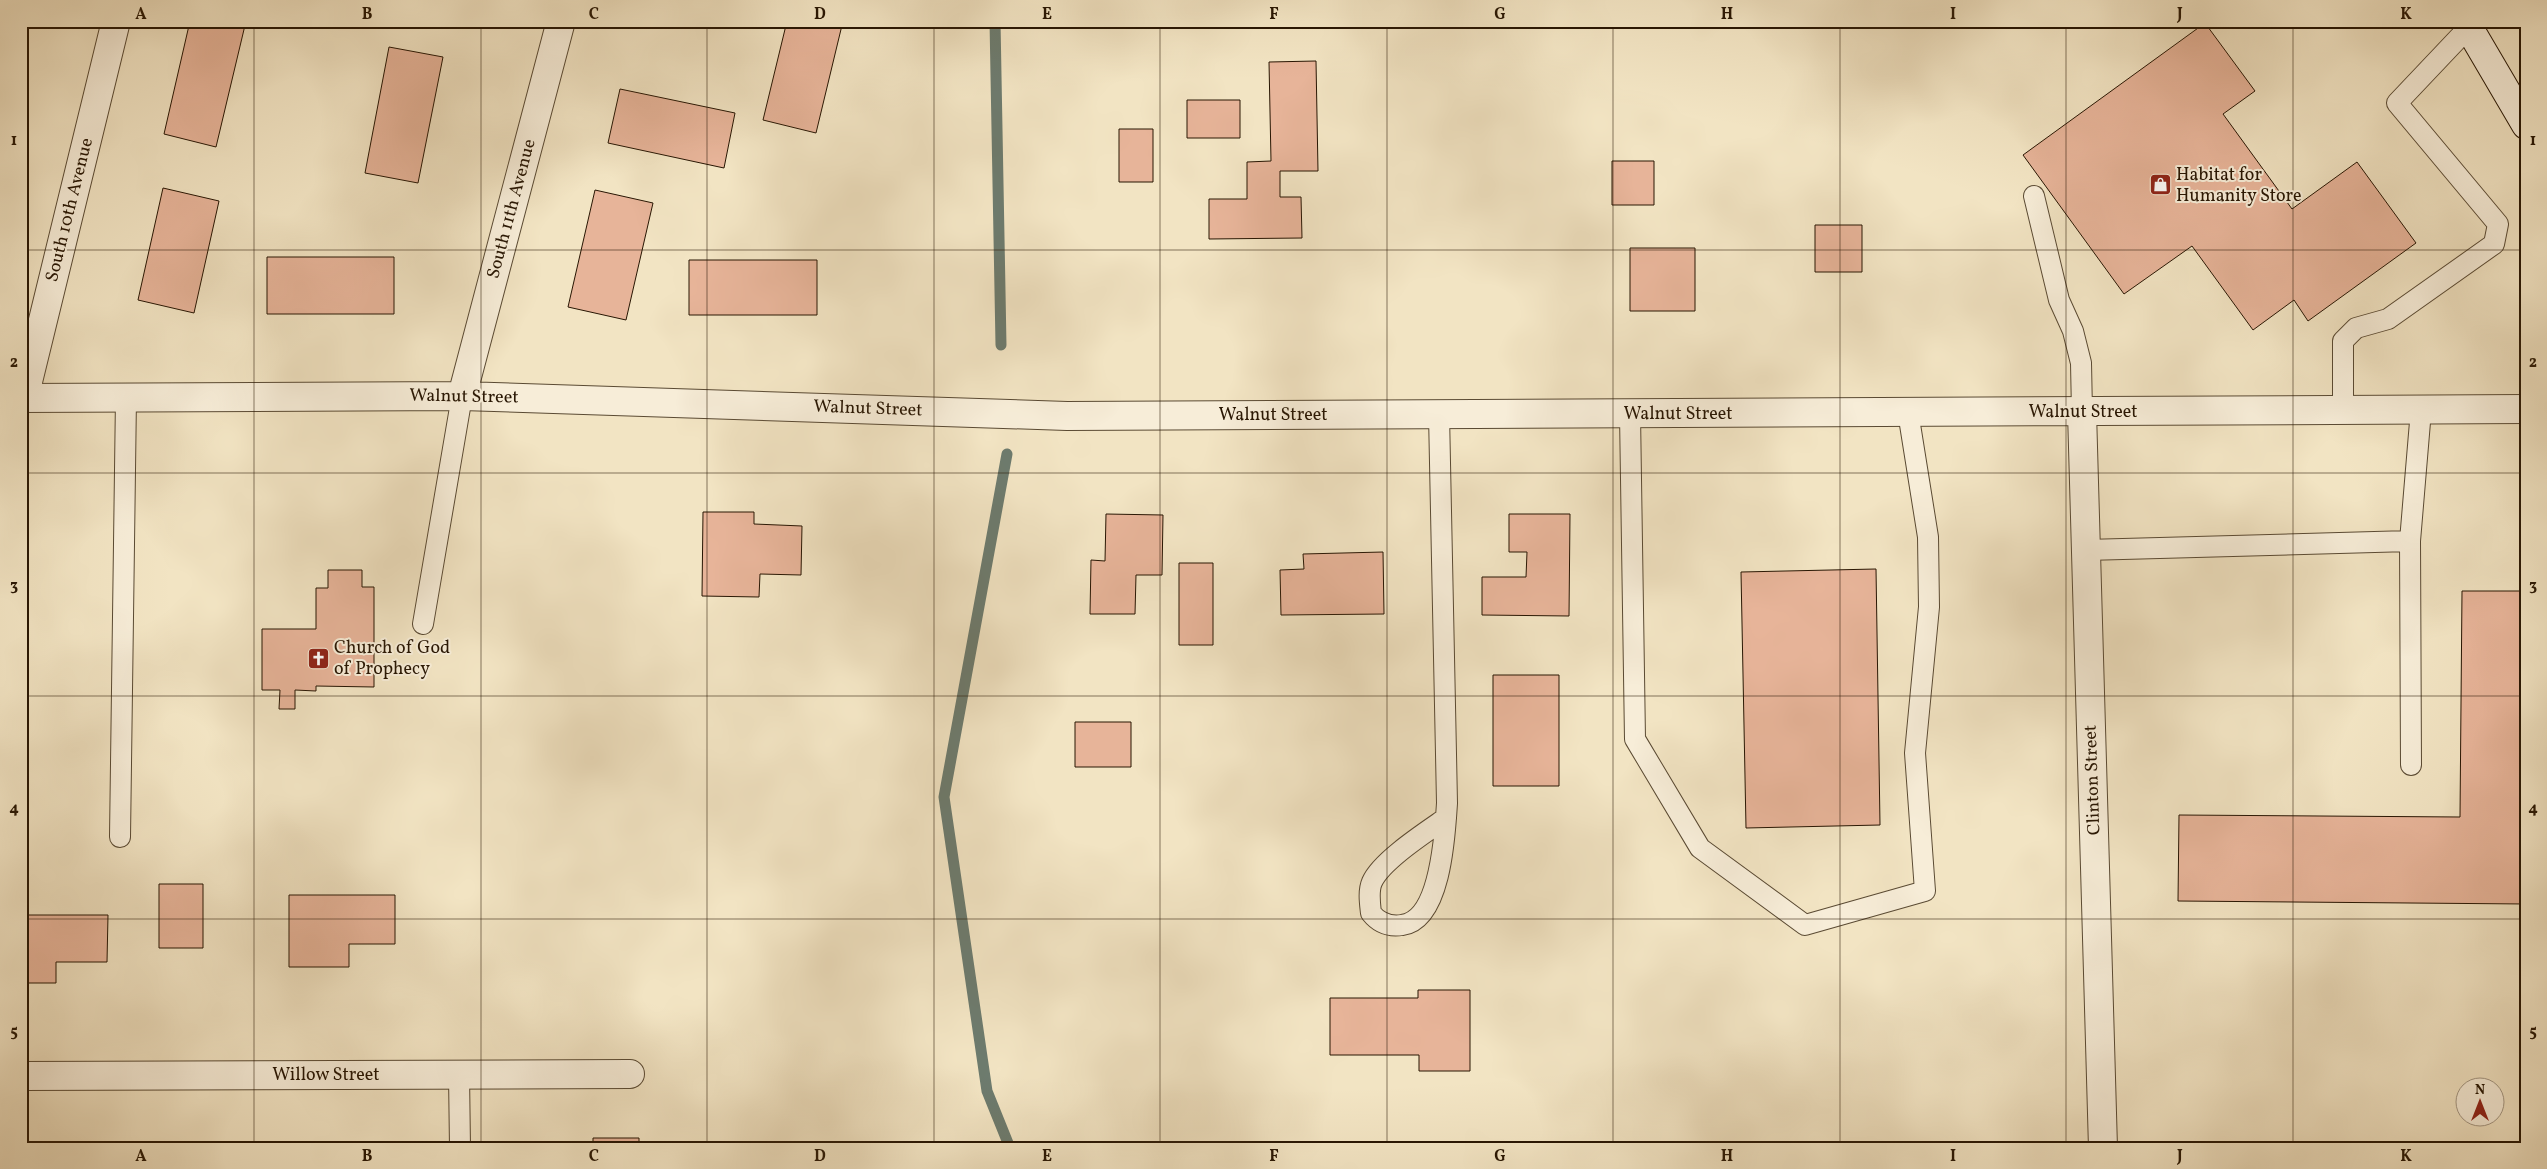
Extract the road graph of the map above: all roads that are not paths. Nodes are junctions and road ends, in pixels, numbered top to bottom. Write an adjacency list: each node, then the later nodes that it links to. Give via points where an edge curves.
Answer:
1 (116, 21): 8 (street, South 10th Avenue)
2 (561, 21): 6 (street, South 11th Avenue)
3 (2467, 24): 4 (street); 10 (lane, via 2397,103 2498,224 2494,244 2388,319 2356,328 2343,341)
4 (2526, 125)
5 (2034, 196): 13 (lane, via 2059,300 2081,364)
6 (462, 396): 7 (street, Walnut Street); 14 (street, Walnut Street, via 1067,416); 18 (lane)
7 (126, 397): 8 (street, Walnut Street); 21 (lane)
8 (22, 398)
9 (2526, 409): 11 (street, Walnut Street)
10 (2343, 410): 11 (street, Walnut Street); 13 (street, Walnut Street)
11 (2421, 410): 16 (lane)
12 (1908, 412): 13 (street, Walnut Street); 15 (street, Walnut Street); 15 (lane, via 1928,537 1929,606 1916,753 1925,891 1805,925 1700,848 1635,739)
13 (2082, 412): 17 (street, Clinton Street)
14 (1440, 414): 15 (street, Walnut Street); 20 (lane)
15 (1630, 414)
16 (2410, 541): 17 (lane); 19 (lane)
17 (2086, 550): 26 (street, Clinton Street)
18 (423, 624)
19 (2411, 765)
20 (1446, 818): 20 (lane, via 1444,845 1434,889 1423,912 1412,924 1396,926 1379,922 1371,913 1371,883 1380,870 1408,845)
21 (120, 837)
22 (459, 1074): 23 (street, Willow Street); 24 (street, Willow Street); 25 (lane)
23 (630, 1074)
24 (21, 1076)
25 (460, 1148)
26 (2103, 1148)

